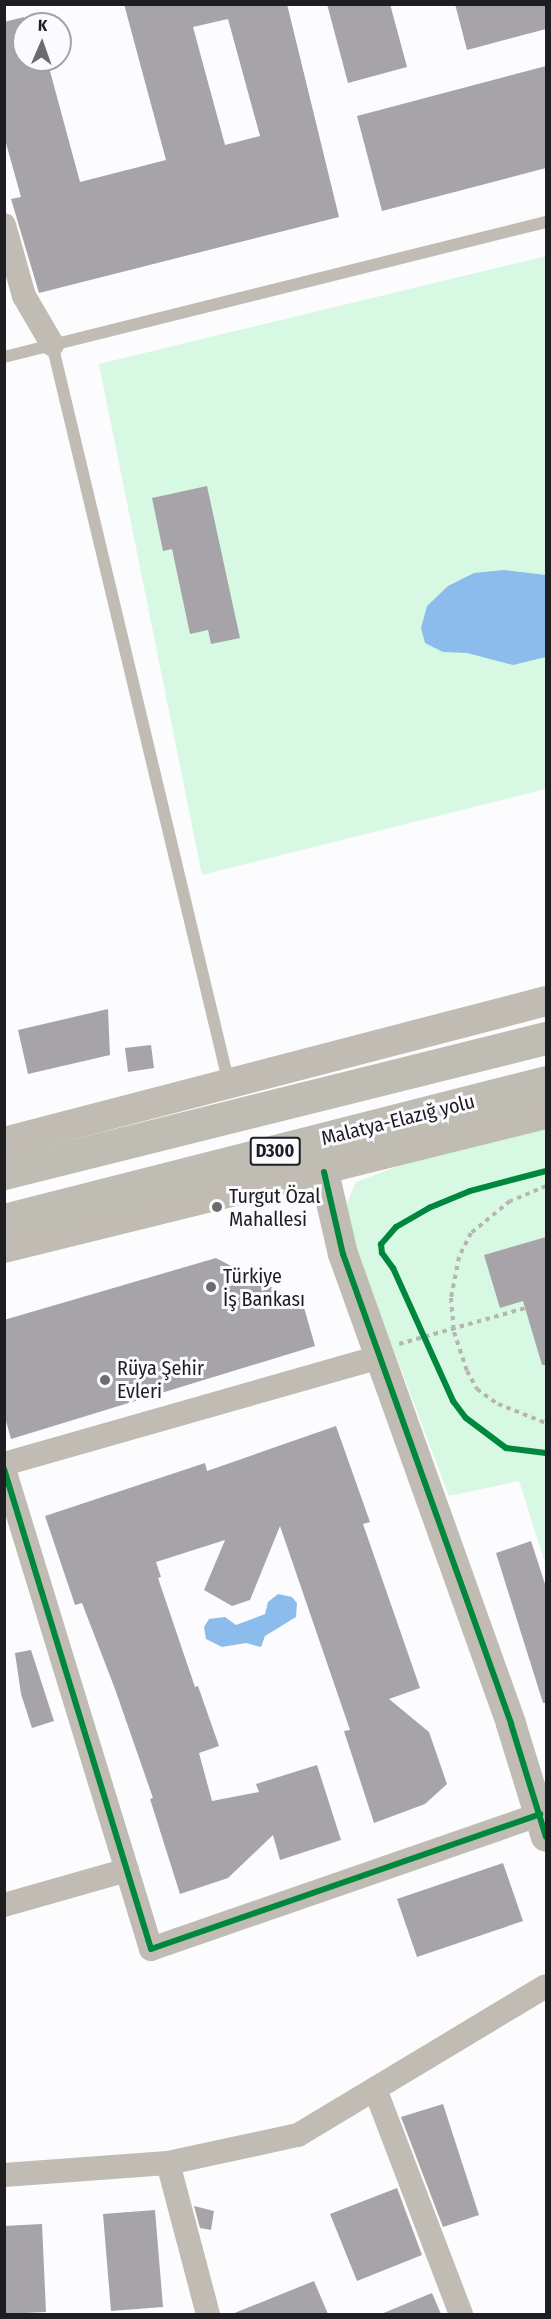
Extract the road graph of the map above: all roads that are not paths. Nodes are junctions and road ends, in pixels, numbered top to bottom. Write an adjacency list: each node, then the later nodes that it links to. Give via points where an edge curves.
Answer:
1 (546, 222): 3 (lane)
2 (4, 225): 3 (street, via 24,296)
3 (52, 344): 4 (lane); 8 (lane)
4 (4, 357)
5 (546, 1001): 8 (street)
6 (546, 1038): 12 (highway, D300)
7 (546, 1082): 13 (highway, Malatya-Elazığ yolu / D300)
8 (229, 1084): 10 (street)
9 (546, 1114): 11 (street)
10 (4, 1142)
11 (324, 1172): 14 (street); 15 (street, via 343,1254)
12 (4, 1173)
13 (4, 1220)
14 (4, 1248)
15 (379, 1354): 16 (street); 18 (street, via 511,1724)
16 (4, 1464)
17 (4, 1469): 19 (street)
18 (543, 1826): 19 (street, via 151,1949)
19 (127, 1869): 20 (street)
20 (4, 1905)
21 (546, 1986): 22 (street)
22 (375, 2090): 23 (street, via 298,2135); 26 (street)
23 (168, 2163): 24 (street); 25 (street)
24 (4, 2175)
25 (208, 2314)
26 (461, 2314)

